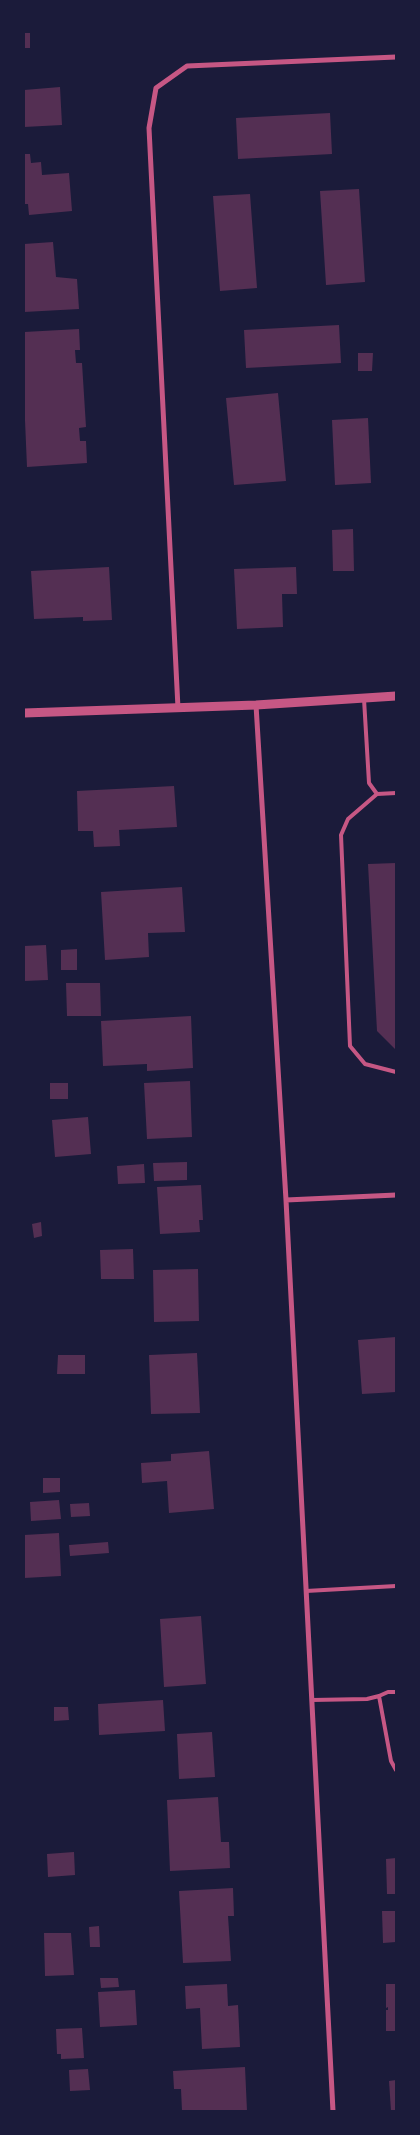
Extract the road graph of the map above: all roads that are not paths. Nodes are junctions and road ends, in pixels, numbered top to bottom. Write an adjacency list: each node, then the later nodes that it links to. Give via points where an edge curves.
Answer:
1 (396, 57): 5 (street, via 187,66 156,88 149,128)
2 (396, 696): 3 (street)
3 (364, 698): 4 (street); 8 (lane, via 369,783)
4 (256, 705): 5 (street); 11 (street)
5 (178, 708): 6 (street)
6 (24, 713)
7 (396, 793): 8 (lane)
8 (377, 794): 9 (lane, via 348,819 341,835 350,1046 365,1064)
9 (396, 1072)
10 (396, 1195): 11 (street)
11 (286, 1200): 13 (street)
12 (396, 1586): 13 (lane)
13 (306, 1591): 16 (street)
14 (396, 1692): 15 (lane)
15 (379, 1696): 16 (lane); 17 (lane, via 391,1761)
16 (312, 1700): 18 (street)
17 (396, 1770)
18 (333, 2111)

